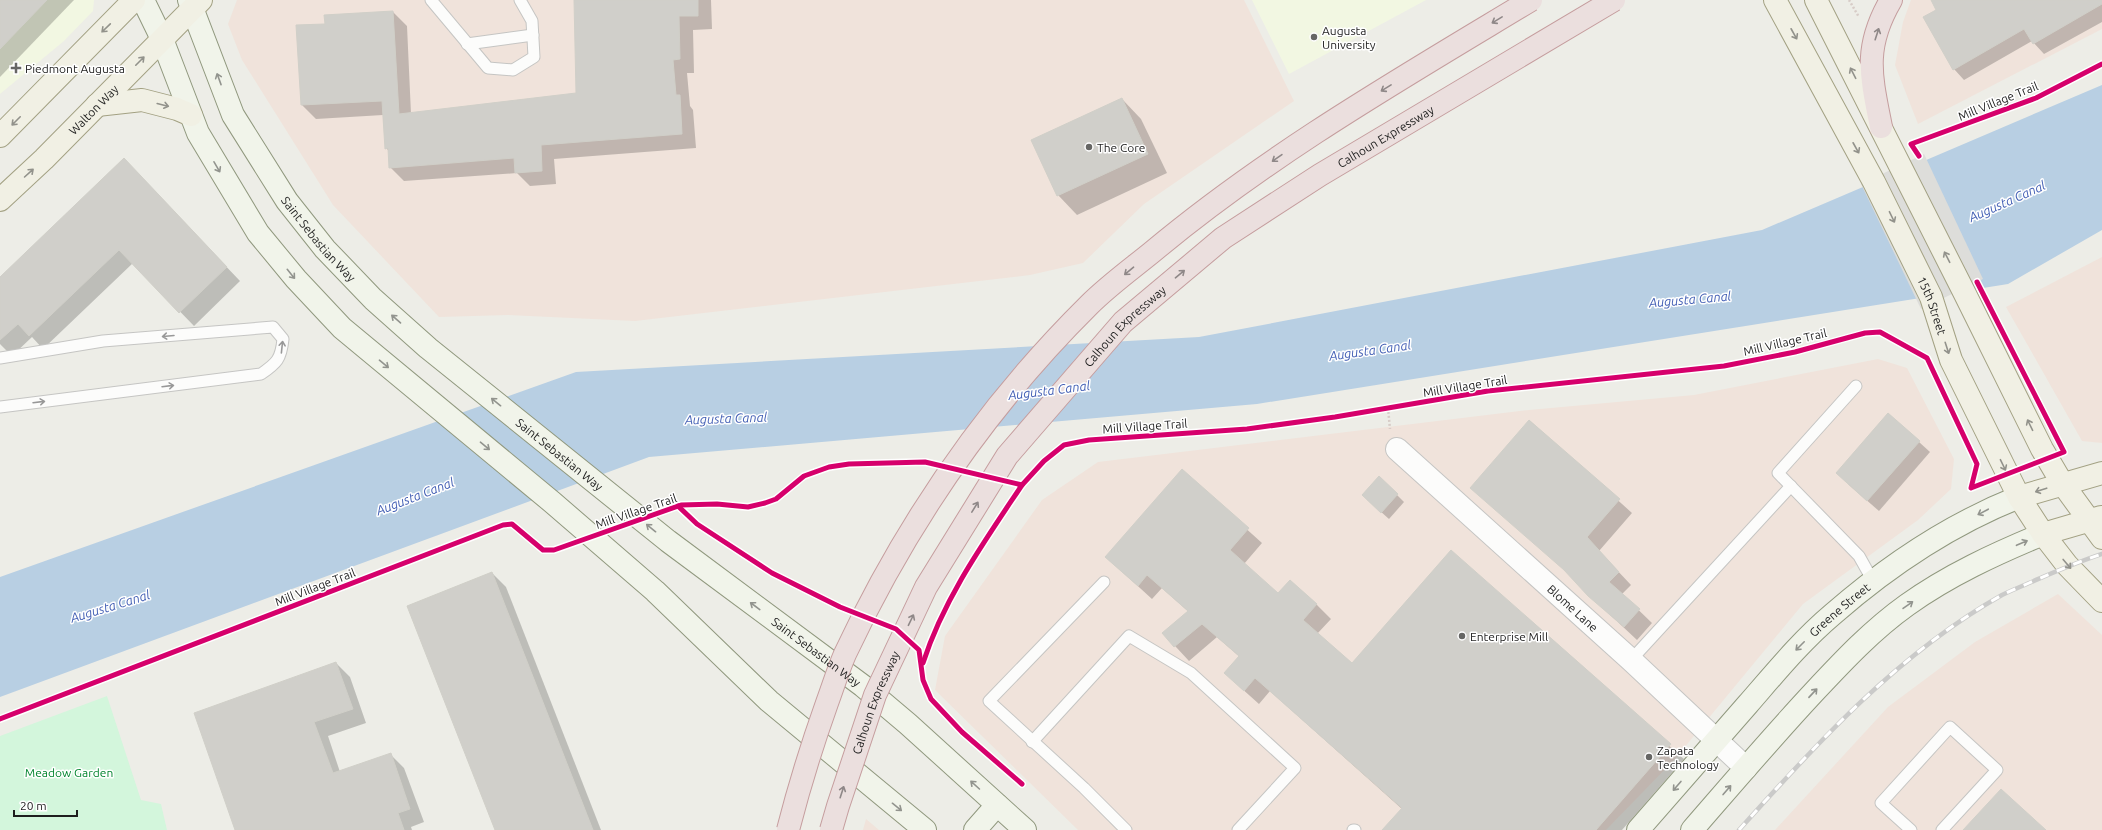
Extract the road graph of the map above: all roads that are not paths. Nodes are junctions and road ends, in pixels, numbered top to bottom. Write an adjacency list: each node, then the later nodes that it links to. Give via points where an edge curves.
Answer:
1 (134, 0): 17 (main road, one-way to 17)
2 (143, 0): 12 (main road)
3 (431, 0): 13 (lane)
4 (520, 0): 11 (lane, via 532,21)
5 (1531, 0): 37 (highway, one-way to 37, bridge, via 1315,132 1197,214 1090,303 1015,384 971,439 928,501 844,656 812,746)
6 (1614, 0): 38 (highway, Calhoun Expressway, one-way to 6, bridge, via 875,695 926,587 1007,456 1123,322 1223,238 1320,175)
7 (1775, 0): 26 (main road, 15th Street, one-way to 26, via 1874,182 1931,298 1951,360)
8 (1816, 0): 16 (main road, one-way to 8)
9 (1891, 0): 16 (highway, one-way to 9, via 1871,72 1872,53 1877,30)
10 (194, 2): 12 (main road, Walton Way); 36 (main road, Saint Sebastian Way, one-way to 10, bridge, via 863,686 668,541 428,348 373,299 325,249 292,207 233,115)
11 (533, 35): 13 (lane); 13 (lane, via 534,57 513,70 488,68)
12 (162, 39): 14 (main road, Walton Way, one-way to 12); 15 (main road)
13 (467, 44)
14 (97, 105): 15 (main road, one-way to 15, via 142,100 177,109); 18 (main road, Walton Way, one-way to 14)
15 (194, 124): 39 (main road, one-way to 39, bridge, via 258,233 296,279 342,328 552,502 655,591 769,701)
16 (1881, 127): 24 (main road, one-way to 16, via 2042,449)
17 (0, 136)
18 (0, 200)
19 (0, 358): 21 (lane, one-way to 19, via 261,374 274,365 281,354 283,339 274,327 103,341)
20 (1856, 386): 25 (lane, via 1778,474)
21 (0, 407)
22 (1394, 440): 32 (street, Blome Lane)
23 (2102, 473): 24 (main road, Greene Street)
24 (2062, 483): 26 (main road, Greene Street, one-way to 26); 27 (main road)
25 (1790, 486): 29 (lane, via 1859,556); 32 (lane)
26 (2019, 497): 28 (main road, 15th Street); 29 (main road, Greene Street, one-way to 29, via 1986,510 1926,544)
27 (2098, 525): 28 (main road)
28 (2043, 534): 31 (main road, 15th Street, one-way to 31, via 2067,565); 35 (main road, one-way to 28, via 1847,657 1875,630 1907,605 1974,563)
29 (1873, 581): 33 (main road, Greene Street, one-way to 33, via 1832,614 1790,656)
30 (1104, 582): 34 (lane, via 990,701)
31 (2102, 601)
32 (1631, 660): 33 (street, Blome Lane)
33 (1716, 740): 35 (street, Blome Lane); 44 (main road, Greene Street, one-way to 44)
34 (1032, 742): 42 (lane); 43 (lane, via 1129,636 1191,673 1295,768)
35 (1746, 768): 45 (main road, one-way to 35)
36 (997, 805): 40 (main road); 41 (main road, Saint Sebastian Way)
37 (788, 830)
38 (831, 830)
39 (925, 830)
40 (975, 830)
41 (1025, 830)
42 (1126, 830)
43 (1238, 830)
44 (1638, 830)
45 (1692, 830)
46 (1911, 830): 47 (lane, via 1881,803 1950,727 1997,770)
47 (1942, 830)

